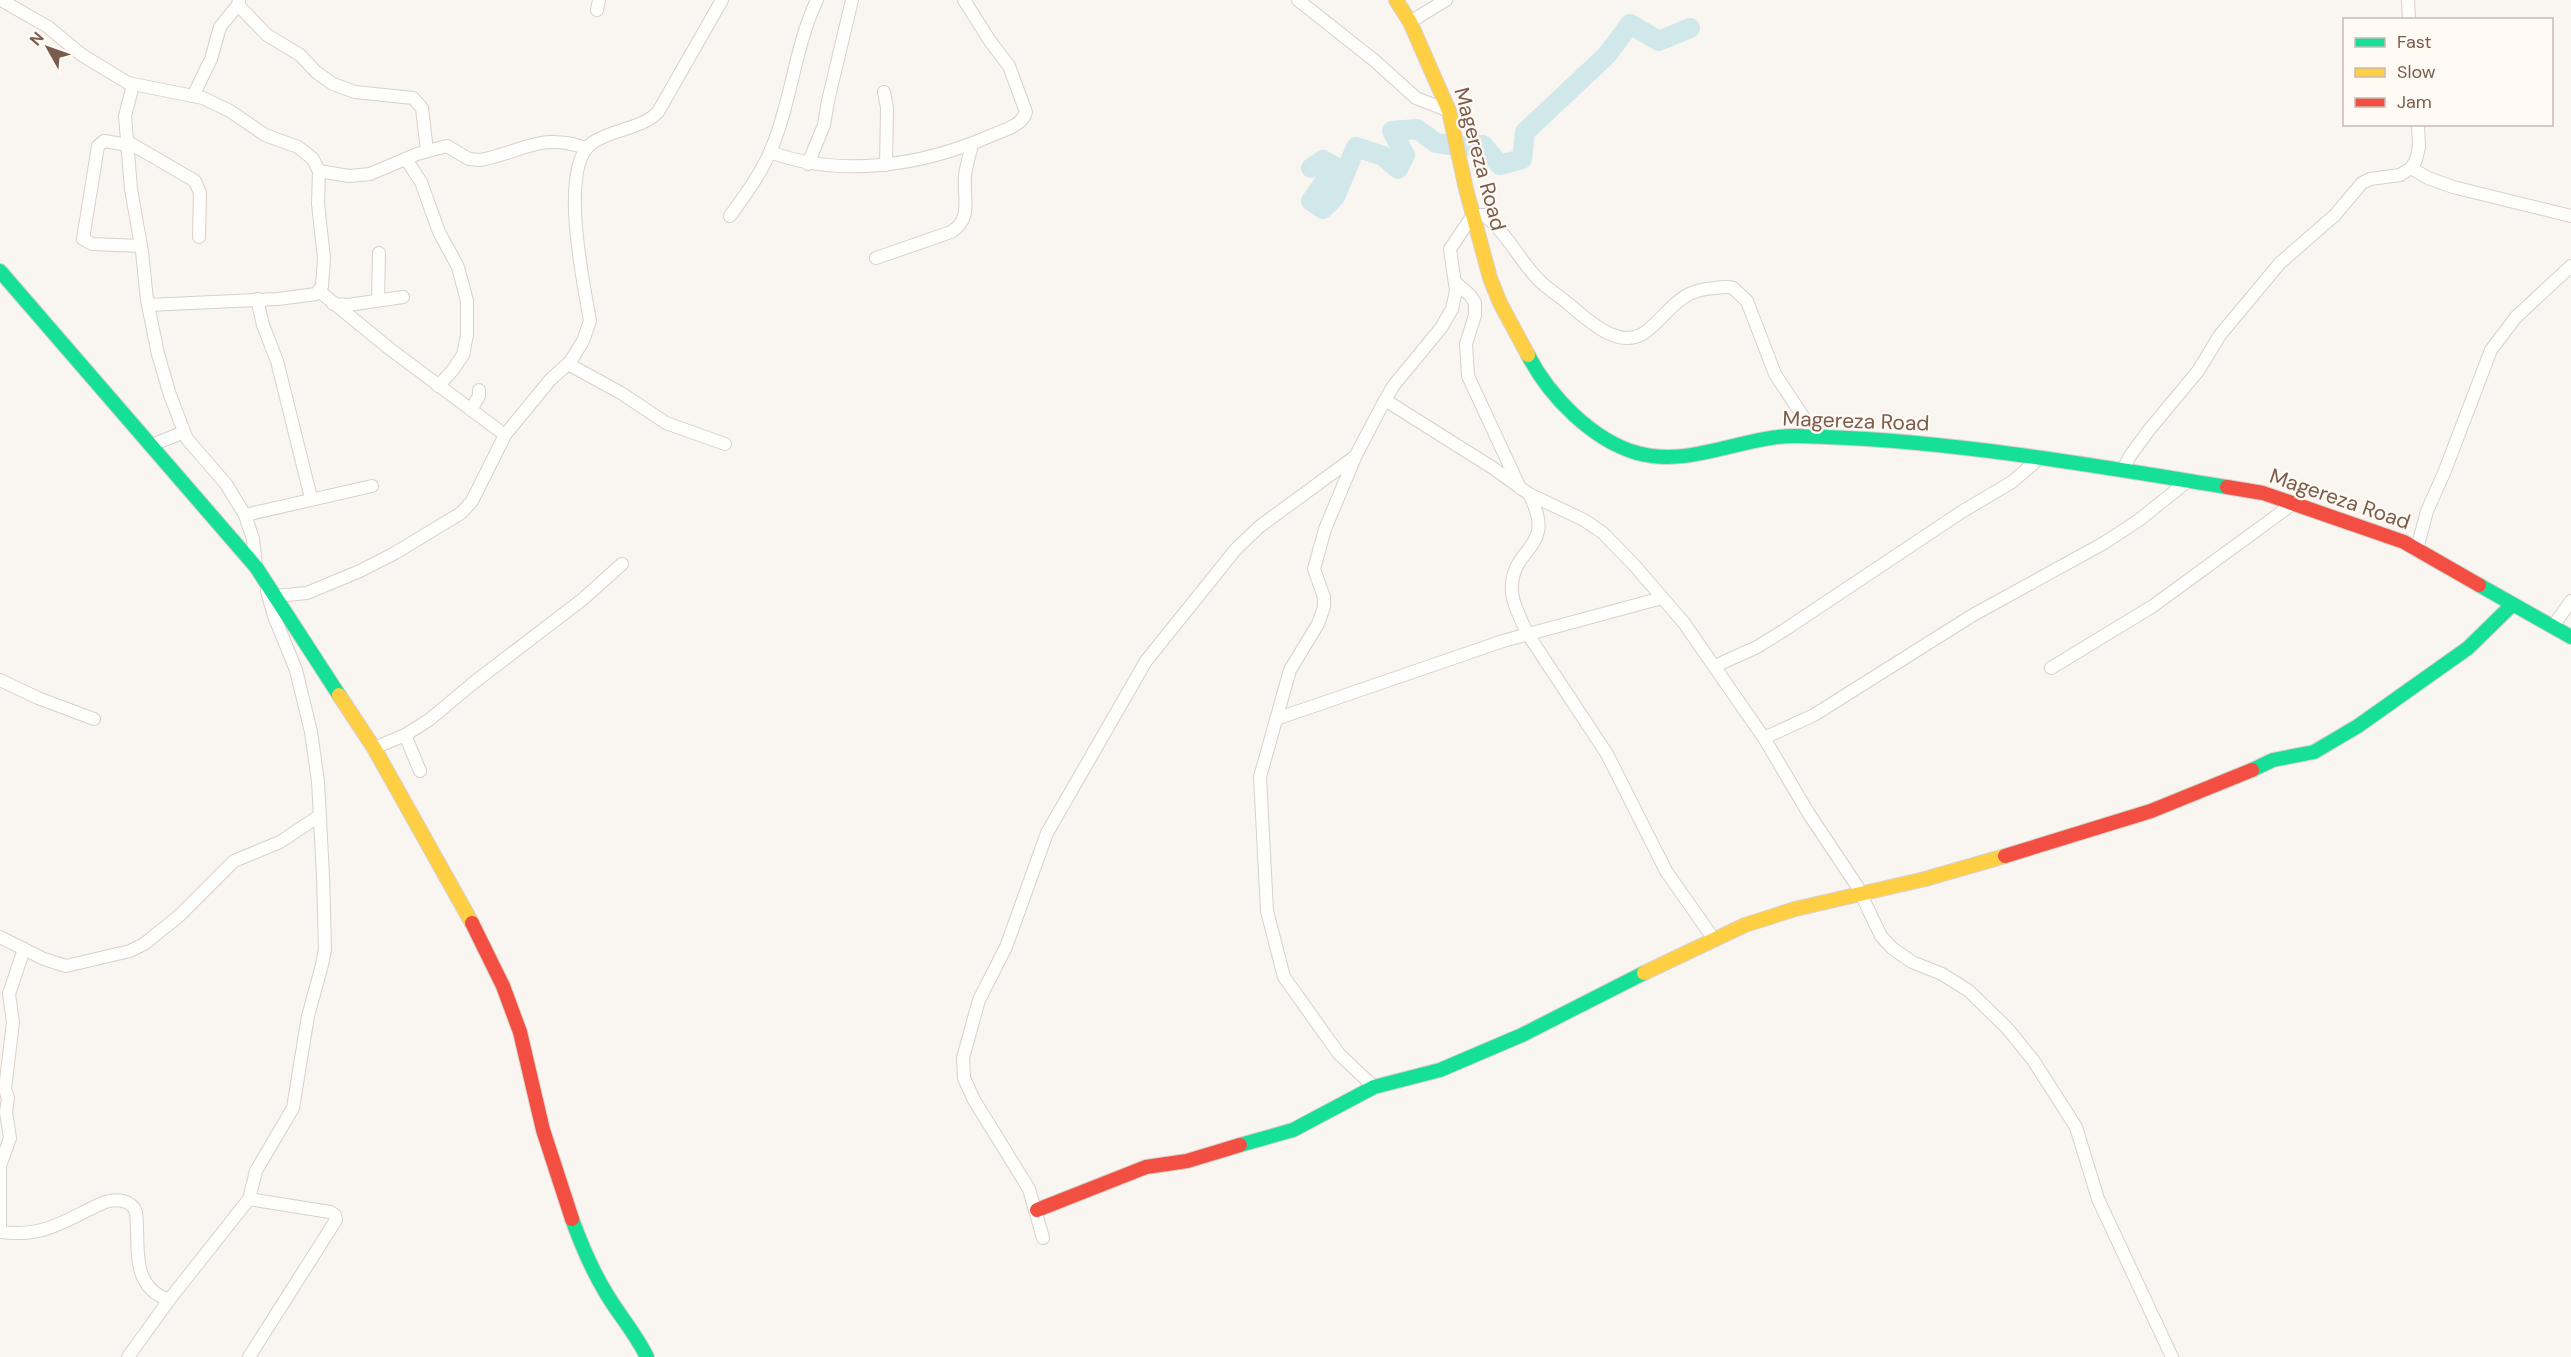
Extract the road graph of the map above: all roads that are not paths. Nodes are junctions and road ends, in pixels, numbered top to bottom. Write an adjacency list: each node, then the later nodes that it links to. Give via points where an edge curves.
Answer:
1 (1, 0): 13 (street)
2 (722, 0): 20 (street, via 658,112 647,121)
3 (817, 0): 22 (street)
4 (852, 0): 24 (street, via 826,117)
5 (964, 0): 19 (street, via 1009,66 1026,112 1012,126)
6 (1298, 0): 16 (street, via 1416,98)
7 (1396, 0): 12 (street, Magereza Road)
8 (1446, 0): 12 (street)
9 (2408, 0): 11 (street)
10 (238, 3): 15 (street, via 220,27); 21 (street, via 267,35 300,55 333,84 355,92 413,98 422,108)
11 (2409, 18)
12 (1410, 22): 16 (street, Magereza Road)
13 (133, 85): 15 (street); 18 (street, via 125,113)
14 (884, 92): 25 (street)
15 (193, 96): 27 (street, via 216,104 265,135 298,147 313,159)
16 (1449, 111): 28 (street, Magereza Road)
17 (2418, 126): 26 (street, via 2420,147)
18 (128, 144): 31 (street, via 195,181 200,193); 32 (street, via 130,189); 32 (street, via 104,141 98,146 84,239 92,244)
19 (972, 144): 25 (street); 34 (street, via 965,176 967,209 962,224 951,232)
20 (586, 148): 21 (street, via 554,141 480,160 469,159 447,146); 44 (street, via 578,172 576,234 590,321)
21 (427, 151): 23 (street)
22 (770, 152): 24 (street); 29 (street)
23 (406, 159): 27 (street, via 370,174 349,176); 45 (street, via 421,182 439,232 458,267 467,302 463,355)
24 (808, 164): 25 (street)
25 (886, 165)
26 (2410, 168): 30 (street, via 2453,187); 56 (street, via 2400,175 2362,183 2335,215 2280,263 2225,329)
27 (319, 171): 38 (street, via 324,258)
28 (1473, 215): 37 (street, via 1450,249); 51 (street, Magereza Road, via 1490,278 1509,322 1547,386 1595,434 1637,453 1671,459 1742,443); 51 (street, via 1487,218 1537,278 1612,335 1639,336 1677,300 1696,291 1733,288 1747,301 1775,374)
29 (730, 216)
30 (2571, 216)
31 (199, 237)
32 (141, 246): 43 (street)
33 (378, 253): 41 (street)
34 (876, 258)
35 (2571, 266): 63 (street, via 2516,317 2491,350 2427,511)
36 (0, 271): 53 (street)
37 (1456, 283): 47 (street, via 1449,317); 59 (street, via 1470,295 1476,309 1466,344 1468,376)
38 (319, 291): 40 (street, via 307,296); 42 (street)
39 (403, 297): 41 (street)
40 (257, 299): 43 (street); 60 (street, via 277,361)
41 (378, 300): 42 (street)
42 (333, 304): 45 (street)
43 (148, 305): 49 (street, via 164,375)
44 (568, 364): 50 (street, via 537,394); 52 (street, via 666,423)
45 (438, 386): 48 (street)
46 (479, 390): 48 (street)
47 (1385, 400): 54 (street); 59 (street)
48 (471, 410): 50 (street)
49 (184, 432): 53 (street); 62 (street, via 226,483)
50 (505, 435): 67 (street, via 472,501 448,522 336,582 307,593)
51 (1816, 436): 55 (street, Magereza Road, via 1888,439)
52 (725, 444)
53 (152, 445): 65 (street)
54 (1356, 455): 78 (street, via 1314,562 1324,608 1290,670); 91 (street, via 1259,527 1236,549 1146,661 1047,833 1006,947 979,1000 962,1066 974,1100 1029,1189)
55 (2041, 457): 56 (street, Magereza Road); 74 (street, via 2012,482 1783,631)
56 (2123, 469): 57 (street, Magereza Road)
57 (2189, 480): 61 (street, Magereza Road, via 2263,493); 80 (street, via 2104,543 1973,615 1814,715)
58 (372, 486): 60 (street)
59 (1524, 491): 68 (street, via 1603,533); 72 (street, via 1537,512 1539,530 1514,574 1511,588)
60 (311, 498): 62 (street)
61 (2294, 503): 63 (street, Magereza Road); 75 (street, via 2153,606)
62 (245, 515): 65 (street)
63 (2417, 549): 70 (street, Magereza Road)
64 (622, 564): 79 (street, via 525,646)
65 (256, 567): 66 (street)
66 (264, 579): 67 (street); 83 (street, via 296,670 309,721)
67 (275, 596): 81 (street)
68 (1662, 598): 72 (street); 74 (street)
69 (2571, 601): 71 (street)
70 (2512, 604): 71 (street, Magereza Road); 84 (street, via 2468,648 2358,726 2314,752 2272,760 2151,812 1925,879)
71 (2553, 626): 73 (street, Magereza Road)
72 (1527, 633): 78 (street); 86 (street, via 1607,754 1666,871)
73 (2571, 637)
74 (1715, 666): 80 (street)
75 (2051, 668)
76 (0, 680): 77 (street)
77 (94, 719)
78 (1276, 719): 88 (street, via 1259,790 1267,910 1274,945 1284,977 1340,1054)
79 (405, 735): 81 (street); 82 (street)
80 (1764, 738): 84 (street)
81 (374, 748): 97 (street, via 482,940 503,986 520,1032 543,1131 579,1239 606,1293)
82 (420, 771)
83 (319, 816): 87 (street, via 280,842 234,861 179,916 130,951 66,966); 90 (street, via 325,930 322,965 308,1016 293,1107 256,1171)
84 (1859, 894): 86 (street, via 1766,918); 98 (street, via 1892,948 1969,991 2007,1028 2039,1069 2076,1127 2098,1199)
85 (0, 937): 87 (street)
86 (1713, 938): 88 (street, via 1522,1035 1440,1070)
87 (24, 949): 89 (street, via 9,994 13,1022 5,1089 10,1138)
88 (1374, 1087): 91 (street, via 1293,1130 1187,1161 1134,1171)
89 (0, 1167): 92 (street)
90 (249, 1199): 94 (street); 96 (street, via 330,1212 336,1220)
91 (1037, 1210): 93 (street)
92 (0, 1231): 94 (street, via 40,1232 105,1202 128,1202 136,1212 143,1278 153,1293)
93 (1043, 1238)
94 (169, 1300): 95 (street)
95 (128, 1357)
96 (249, 1357)
97 (647, 1357)
98 (2172, 1357)

